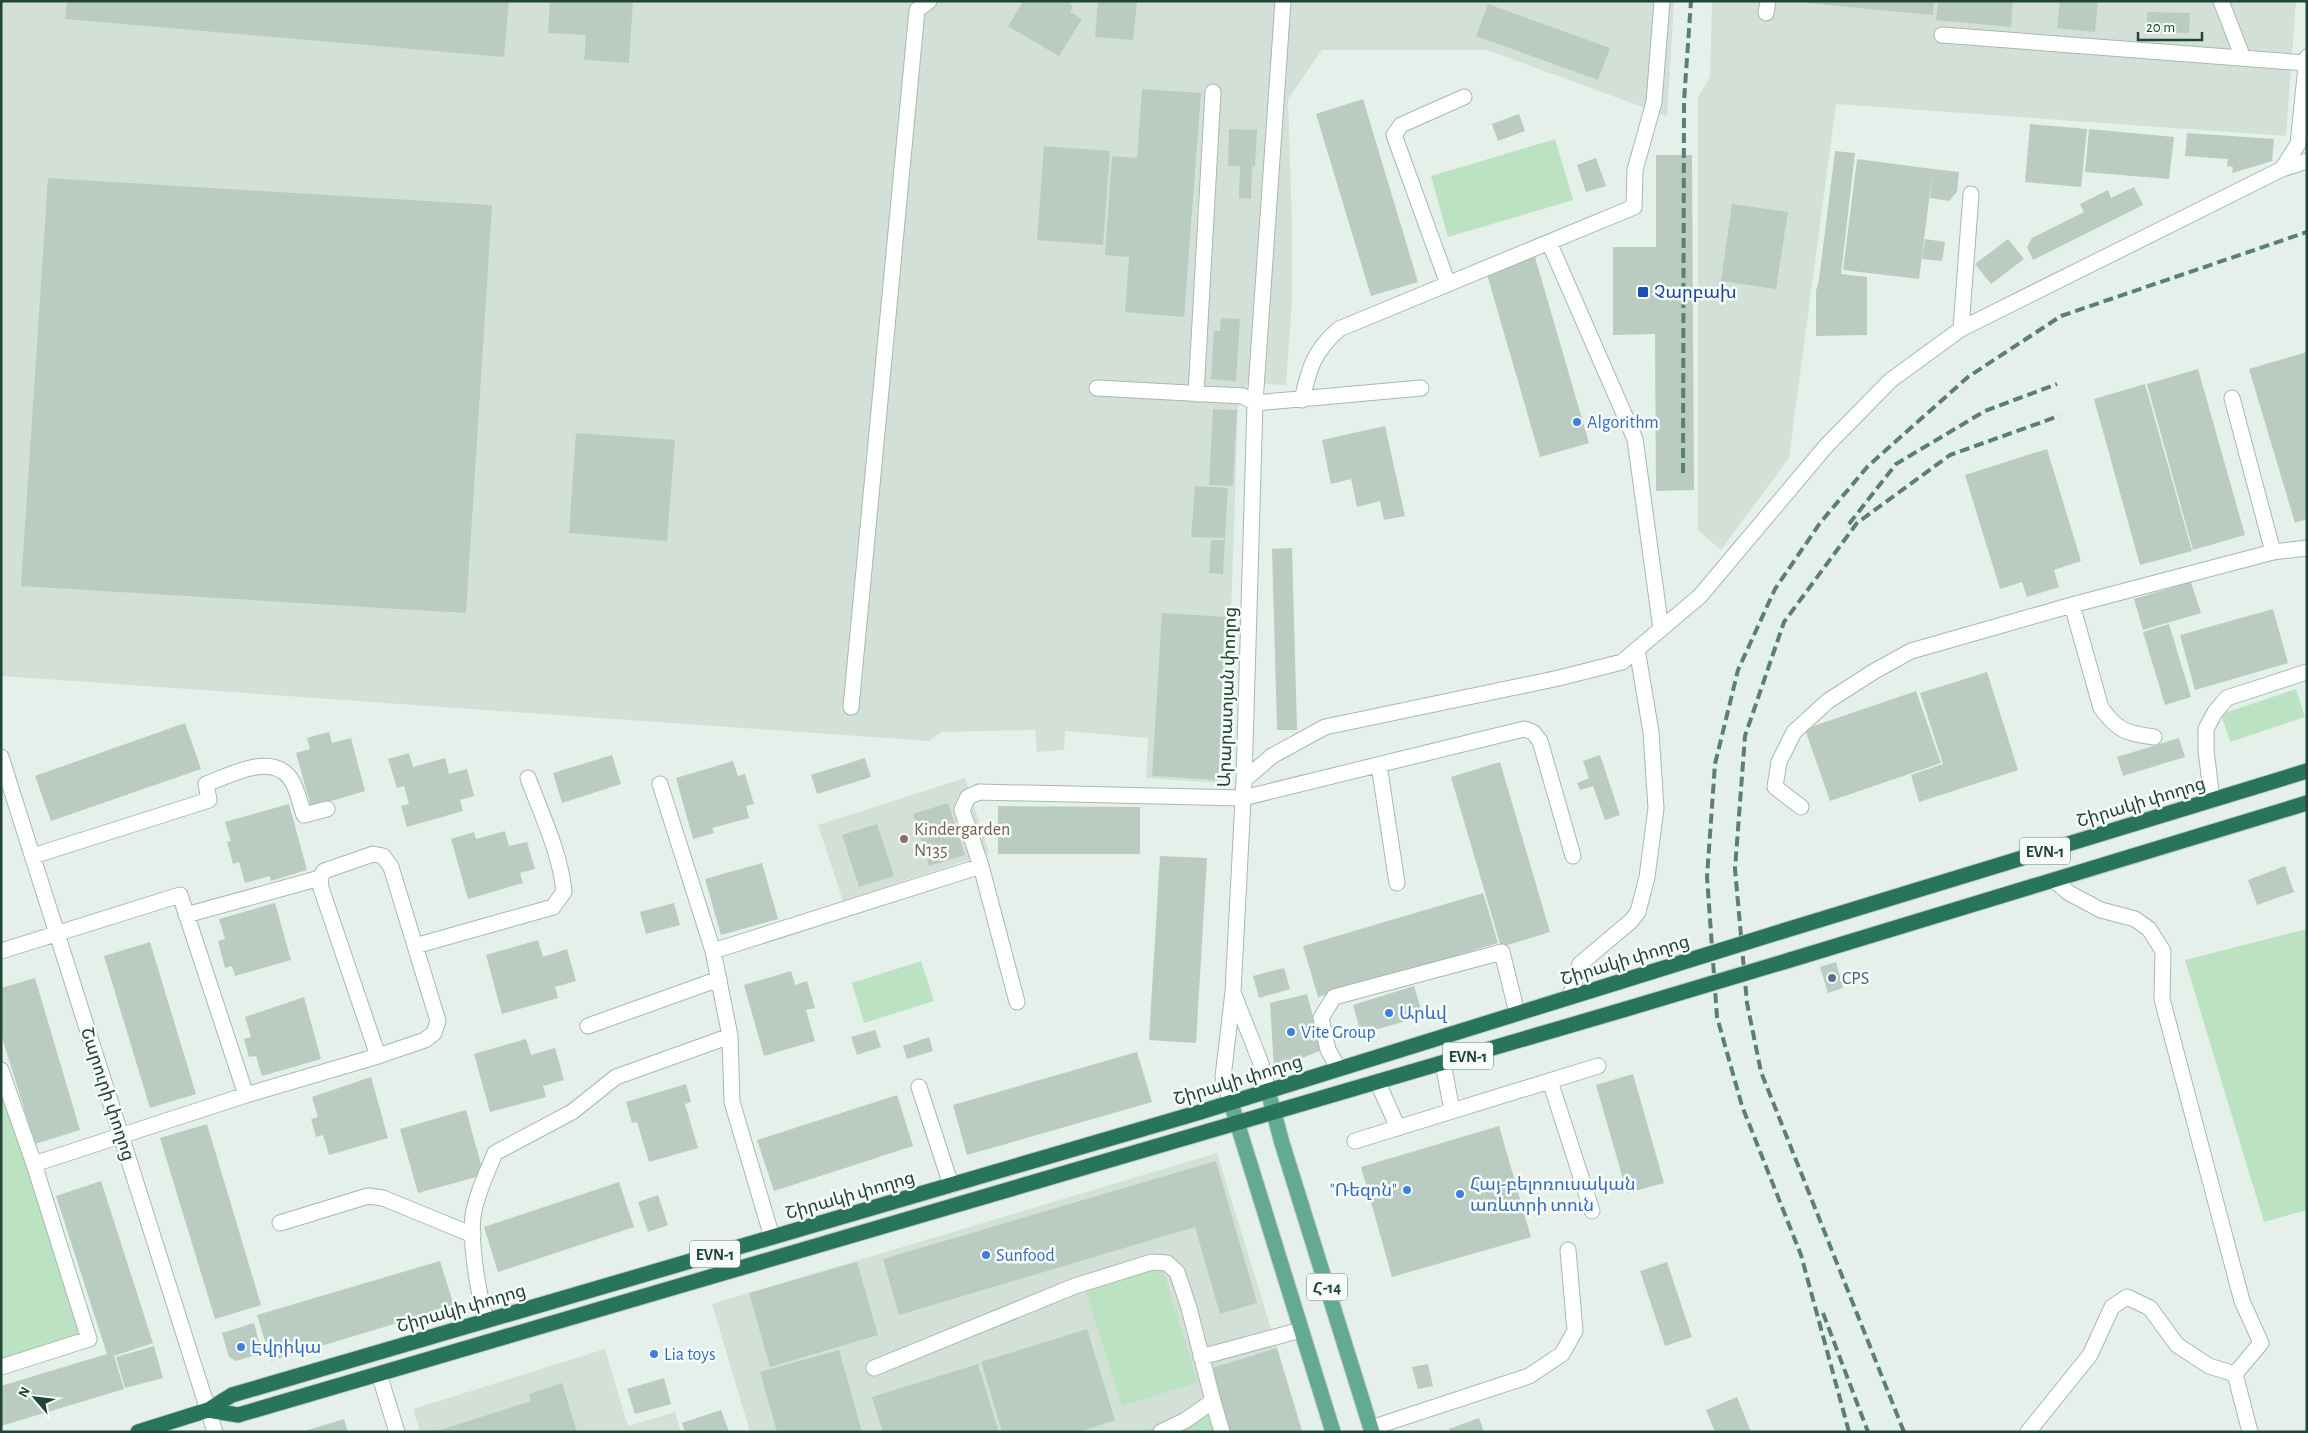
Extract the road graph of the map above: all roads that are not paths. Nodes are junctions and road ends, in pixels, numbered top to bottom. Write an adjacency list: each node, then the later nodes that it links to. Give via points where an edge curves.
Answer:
1 (929, 1): 29 (street, via 917,10)
2 (1283, 1): 22 (street, Արարատյան փողոց)
3 (1662, 1): 14 (street, via 1654,102 1635,170 1634,207)
4 (2221, 1): 7 (street)
5 (1942, 35): 7 (street)
6 (2307, 57): 8 (street)
7 (2243, 58): 8 (street)
8 (2306, 62): 12 (street, via 2298,144)
9 (1213, 92): 19 (street)
10 (1464, 98): 15 (street, via 1401,125 1394,135)
11 (2307, 161): 12 (street)
12 (2282, 169): 16 (street)
13 (1971, 194): 16 (street)
14 (1549, 242): 15 (street); 26 (street, via 1635,439)
15 (1448, 284): 21 (street, via 1339,329 1322,344 1308,370)
16 (1961, 329): 26 (street, via 1891,380 1827,445 1700,596)
17 (1097, 388): 19 (street)
18 (1421, 388): 21 (street)
19 (1196, 394): 22 (street, via 1243,396)
20 (2232, 398): 24 (street)
21 (1302, 400): 22 (street)
22 (1255, 403): 35 (street, Արարատյան փողոց)
23 (2307, 548): 24 (street)
24 (2273, 552): 25 (street)
25 (2072, 605): 30 (street, via 2101,708 2110,721 2127,733); 41 (street, via 1911,651 1828,702 1794,732 1779,762 1775,787)
26 (1661, 629): 27 (street)
27 (1637, 649): 35 (street, via 1622,662 1559,678 1325,727 1272,756); 56 (street, via 1651,732 1656,808 1647,877 1638,912 1580,964)
28 (2307, 672): 38 (street, via 2227,698 2215,712 2206,729)
29 (851, 707)
30 (2154, 737)
31 (1, 756): 39 (street, Շարուրի փողոց)
32 (1378, 765): 37 (street); 44 (street, via 1524,729 1533,732 1540,741); 48 (street)
33 (2307, 771): 38 (highway, Շիրակի փողոց / EVN-1)
34 (528, 778): 51 (street, via 564,892 553,907)
35 (1244, 780): 37 (street, Արարատյան փողոց)
36 (660, 784): 53 (street)
37 (1243, 798): 45 (street, via 979,792 968,797 962,810); 55 (street, Արարատյան փողոց)
38 (2212, 800): 56 (highway, Շիրակի փողոց / EVN-1, bridge)
39 (8, 803): 43 (street, Շարուրի փողոց)
40 (2307, 803): 47 (highway, Շիրակի փողոց / EVN-1)
41 (1801, 807)
42 (327, 809): 43 (street, via 304,815 292,780 286,774 277,768 254,767 206,784 209,800)
43 (33, 856): 50 (street, Շարուրի փողոց)
44 (1573, 856)
45 (981, 866): 53 (street); 57 (street)
46 (320, 878): 49 (street); 51 (street, via 324,871 373,854 383,856 391,867); 61 (street)
47 (2054, 880): 62 (highway, Շիրակի փողոց / EVN-1, bridge); 91 (street, via 2069,894 2101,910 2135,919 2149,929 2163,951 2162,999 2242,1301 2261,1343)
48 (1398, 883)
49 (186, 915): 50 (street, via 180,895); 70 (street)
50 (57, 933): 52 (street); 76 (street, Շարուրի փողոց)
51 (415, 946): 61 (street, via 438,1021 434,1033 425,1040)
52 (1, 951)
53 (713, 951): 54 (street)
54 (719, 979): 59 (street); 60 (street)
55 (1233, 992): 69 (street, Արարատյան փողոց, via 1262,1066); 71 (street, Արարատյան փողոց, via 1223,1077)
56 (1570, 997): 58 (highway, Շիրակի փողոց / EVN-1)
57 (1017, 1002)
58 (1517, 1013): 64 (highway, Շիրակի փողոց / EVN-1); 64 (street, via 1502,952 1334,997 1321,1018 1328,1050)
59 (588, 1026)
60 (730, 1036): 82 (street, via 616,1077 572,1112 495,1153 473,1214); 83 (street, via 732,1102)
61 (378, 1056): 70 (street)
62 (1443, 1063): 67 (highway, Շիրակի փողոց / EVN-1); 72 (street)
63 (1598, 1066): 66 (street)
64 (1339, 1069): 69 (highway, Շիրակի փողոց / EVN-1)
65 (1, 1070): 78 (street)
66 (1550, 1081): 72 (street); 80 (street)
67 (1378, 1082): 73 (highway, Շիրակի փողոց / EVN-1); 75 (street)
68 (919, 1087): 79 (street)
69 (1268, 1091): 71 (highway, Շիրակի փողոց / EVN-1); 73 (main road, Արարատյան փողոց / Հ-14)
70 (246, 1095): 76 (street)
71 (1231, 1103): 74 (main road, Արարատյան փողոց / Հ-14); 79 (highway, Շիրակի փողոց / EVN-1)
72 (1452, 1111): 75 (street)
73 (1274, 1114): 74 (highway, Շիրակի փողոց / EVN-1); 94 (main road, Արարատյան փողոց / Հ-14)
74 (1237, 1125): 86 (main road, Արարատյան փողոց / Հ-14); 90 (highway, Շիրակի փողոց / EVN-1)
75 (1398, 1128): 77 (street)
76 (122, 1136): 78 (street); 93 (street, Շարուրի փողոց)
77 (1355, 1141)
78 (34, 1164): 88 (street, via 89,1339)
79 (951, 1185): 83 (highway, Շիրակի փողոց / EVN-1)
80 (1592, 1211)
81 (280, 1223): 82 (street, via 368,1196 383,1198)
82 (473, 1235): 85 (street)
83 (772, 1237): 85 (highway, Շիրակի փողոց / EVN-1)
84 (1568, 1250): 94 (street, via 1575,1331 1562,1354 1529,1376)
85 (486, 1320): 93 (highway, Շիրակի փողոց / EVN-1, via 232,1394)
86 (1301, 1330): 87 (street); 100 (main road, Արարատյան փողոց / Հ-14)
87 (1201, 1357): 89 (street, via 1177,1272 1167,1263 1152,1262 1075,1286); 92 (street)
88 (1, 1367)
89 (874, 1368)
90 (379, 1374): 93 (highway, Շիրակի փողոց / EVN-1, via 238,1415); 97 (street)
91 (2234, 1374): 101 (street, via 2209,1366 2178,1345 2150,1308 2127,1297 2112,1307 2090,1355); 102 (street)
92 (1213, 1401): 98 (street); 99 (street)
93 (208, 1410): 95 (highway, Շիրակի փողոց / EVN-1); 96 (street, Շարուրի փողոց)
94 (1371, 1430)
95 (138, 1432)
96 (215, 1432)
97 (397, 1432)
98 (1161, 1432)
99 (1222, 1432)
100 (1333, 1432)
101 (2028, 1432)
102 (2250, 1432)

